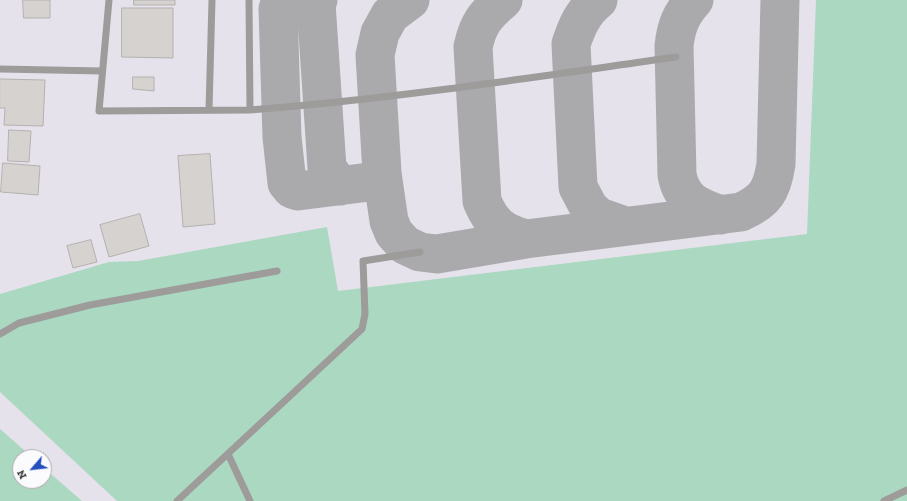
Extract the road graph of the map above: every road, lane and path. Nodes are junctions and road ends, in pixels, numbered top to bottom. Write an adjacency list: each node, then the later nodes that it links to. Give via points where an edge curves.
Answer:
1 (109, 0): 6 (lane)
2 (212, 0): 7 (lane)
3 (249, 0): 8 (lane)
4 (676, 57): 8 (lane, via 378,99)
5 (0, 69): 6 (lane)
6 (102, 71): 7 (lane, via 99,111)
7 (209, 110): 8 (lane)
8 (250, 110)
9 (420, 252): 12 (lane, via 363,261 365,314 362,330)
10 (277, 271): 11 (lane, via 90,305 19,323)
11 (0, 334)
12 (228, 454): 14 (lane); 15 (lane)
13 (907, 490): 16 (lane)
14 (177, 501)
15 (250, 501)
16 (884, 501)

